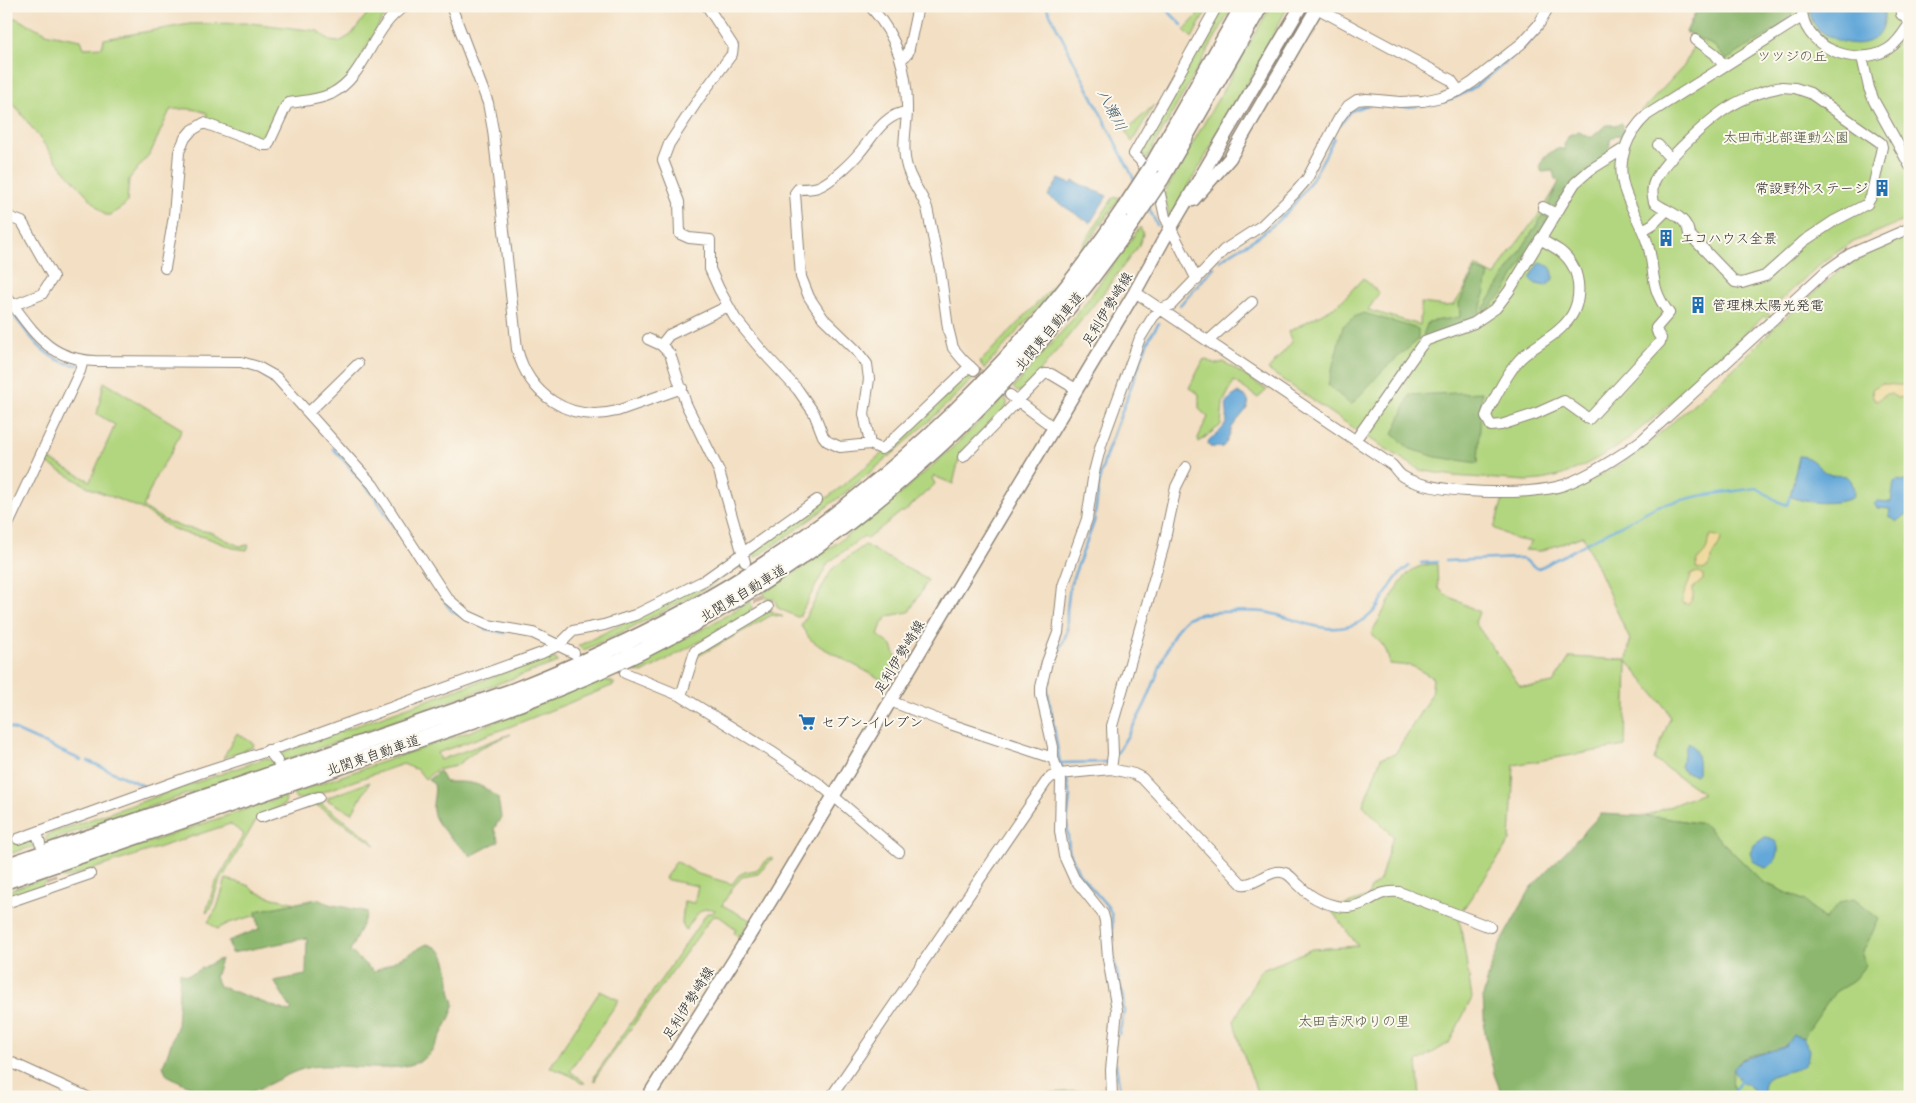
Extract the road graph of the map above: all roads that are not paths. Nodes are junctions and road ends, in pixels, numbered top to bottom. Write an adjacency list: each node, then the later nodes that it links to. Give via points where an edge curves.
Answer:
1 (405, 6): 34 (street, via 381,28 351,80 330,94 286,106 268,145 204,123 191,131 179,152 174,216)
2 (451, 6): 47 (street, via 488,103 518,349 530,380 557,404 585,413 616,411)
3 (707, 6): 40 (street, via 733,46 732,54 669,144 663,160 679,202 680,234 710,240 710,269)
4 (870, 6): 17 (street, via 890,32)
5 (918, 6): 17 (street, via 908,53)
6 (1217, 6): 31 (street, via 1134,154 1160,194)
7 (1243, 6): 28 (highway, 北関東自動車道, bridge, via 1152,166)
8 (1260, 6): 28 (highway, 北関東自動車道, bridge, via 1161,179)
9 (1301, 6): 31 (main road, 足利伊勢崎線)
10 (1549, 6): 19 (street, via 1539,24 1522,43)
11 (1900, 6): 14 (street, via 1901,14)
12 (1316, 7): 19 (street, via 1451,80); 31 (main road, 足利伊勢崎線, via 1230,158)
13 (1802, 12): 16 (street, via 1810,34 1822,44 1847,56); 18 (street)
14 (1910, 22): 16 (street, via 1888,49)
15 (1696, 40): 18 (street, via 1715,54)
16 (1862, 57): 24 (street, via 1874,101)
17 (902, 59): 20 (street)
18 (1724, 66): 22 (street, via 1647,116 1635,128)
19 (1459, 91): 35 (street, via 1410,102 1367,98 1353,102 1339,118 1302,186 1269,220 1224,250)
20 (907, 112): 54 (street, via 906,163 911,181 927,208 953,348 972,368 885,447 881,449); 54 (street, via 877,129 853,160 824,184 817,188 798,189 795,193 804,286 823,318 867,364 864,414)
21 (1658, 145): 23 (street)
22 (1625, 148): 27 (street, via 1581,177); 32 (street, via 1622,180)
23 (1672, 159): 26 (street, via 1653,186 1654,202); 26 (street, via 1723,111 1782,87 1810,93 1882,145 1867,204 1814,234 1762,278 1734,282 1689,234 1679,216)
24 (1910, 166)
25 (1544, 207): 27 (street)
26 (1666, 210): 32 (street)
27 (1556, 214): 33 (street)
28 (1128, 215): 76 (highway, 北関東自動車道, via 982,386 942,424 831,518 722,591 637,637 513,691); 78 (highway, 北関東自動車道, via 1086,287 1032,352 945,442 872,505 798,559 729,603 644,650 519,704)
29 (6, 216): 39 (street, via 22,222 53,277 42,294)
30 (1910, 228): 43 (street, via 1850,254 1816,280 1631,448 1597,469 1544,490 1452,489 1410,480 1392,464)
31 (1170, 229): 35 (street); 36 (main road, 足利伊勢崎線)
32 (1643, 230): 33 (street, via 1654,286 1669,313 1656,328 1660,342 1589,419 1564,401 1535,414 1491,426 1486,416 1512,370 1527,353 1563,327 1578,299 1579,289 1573,268 1560,252)
33 (1540, 239): 53 (street, via 1496,308 1474,323 1427,340 1421,346)
34 (165, 268)
35 (1197, 280): 41 (street, via 1171,305)
36 (1135, 292): 41 (street); 48 (main road, 足利伊勢崎線)
37 (6, 296): 39 (street)
38 (1252, 302): 43 (street)
39 (14, 305): 45 (street, via 41,342)
40 (728, 306): 44 (street, via 668,335); 54 (street, via 763,352 798,390 814,413 820,432 827,441 840,447)
41 (1161, 310): 43 (street); 67 (street, via 1140,338 1101,445 1087,519 1063,586 1058,633 1041,687)
42 (648, 338): 44 (street)
43 (1208, 340)
44 (661, 345): 47 (street, via 670,354)
45 (83, 360): 51 (street, via 241,362 276,377); 58 (street)
46 (358, 364): 51 (street)
47 (682, 388): 59 (street, via 693,419 719,471)
48 (1076, 389): 50 (street, via 1046,373); 52 (main road, 足利伊勢崎線)
49 (1010, 395): 50 (street)
50 (1019, 401): 52 (street); 55 (street)
51 (309, 412): 61 (street, via 373,485 456,607 488,625 533,633)
52 (1054, 427): 65 (main road, 足利伊勢崎線)
53 (1359, 435)
54 (870, 444)
55 (964, 458)
56 (1186, 467): 69 (street, via 1176,487 1163,548 1112,726)
57 (817, 500): 59 (street)
58 (6, 529)
59 (744, 558): 61 (street, via 665,601 624,619 573,631)
60 (763, 606): 64 (street, via 695,651)
61 (559, 645): 62 (street); 66 (street)
62 (574, 653)
63 (625, 674): 64 (street)
64 (681, 696): 71 (street, via 772,752)
65 (890, 700): 67 (street, via 947,723); 71 (main road, 足利伊勢崎線)
66 (268, 750): 68 (street); 74 (street, via 38,838)
67 (1053, 758): 70 (street)
68 (277, 761)
69 (1111, 769): 70 (street); 80 (street, via 1142,778 1242,884 1250,884 1274,872 1287,874 1311,896 1340,906 1356,906 1384,892 1398,892)
70 (1059, 774): 84 (street, via 1046,782); 85 (street, via 1062,787 1060,832 1064,856 1074,878 1105,921 1117,1010 1111,1070)
71 (832, 795): 75 (street); 83 (main road, 足利伊勢崎線)
72 (319, 797): 73 (street, via 290,801)
73 (260, 817)
74 (18, 839)
75 (899, 852)
76 (6, 866)
77 (90, 874): 79 (street, via 53,882)
78 (6, 880)
79 (6, 903)
80 (1490, 927)
81 (6, 1060): 82 (street)
82 (87, 1097)
83 (648, 1097)
84 (831, 1097)
85 (1112, 1097)

